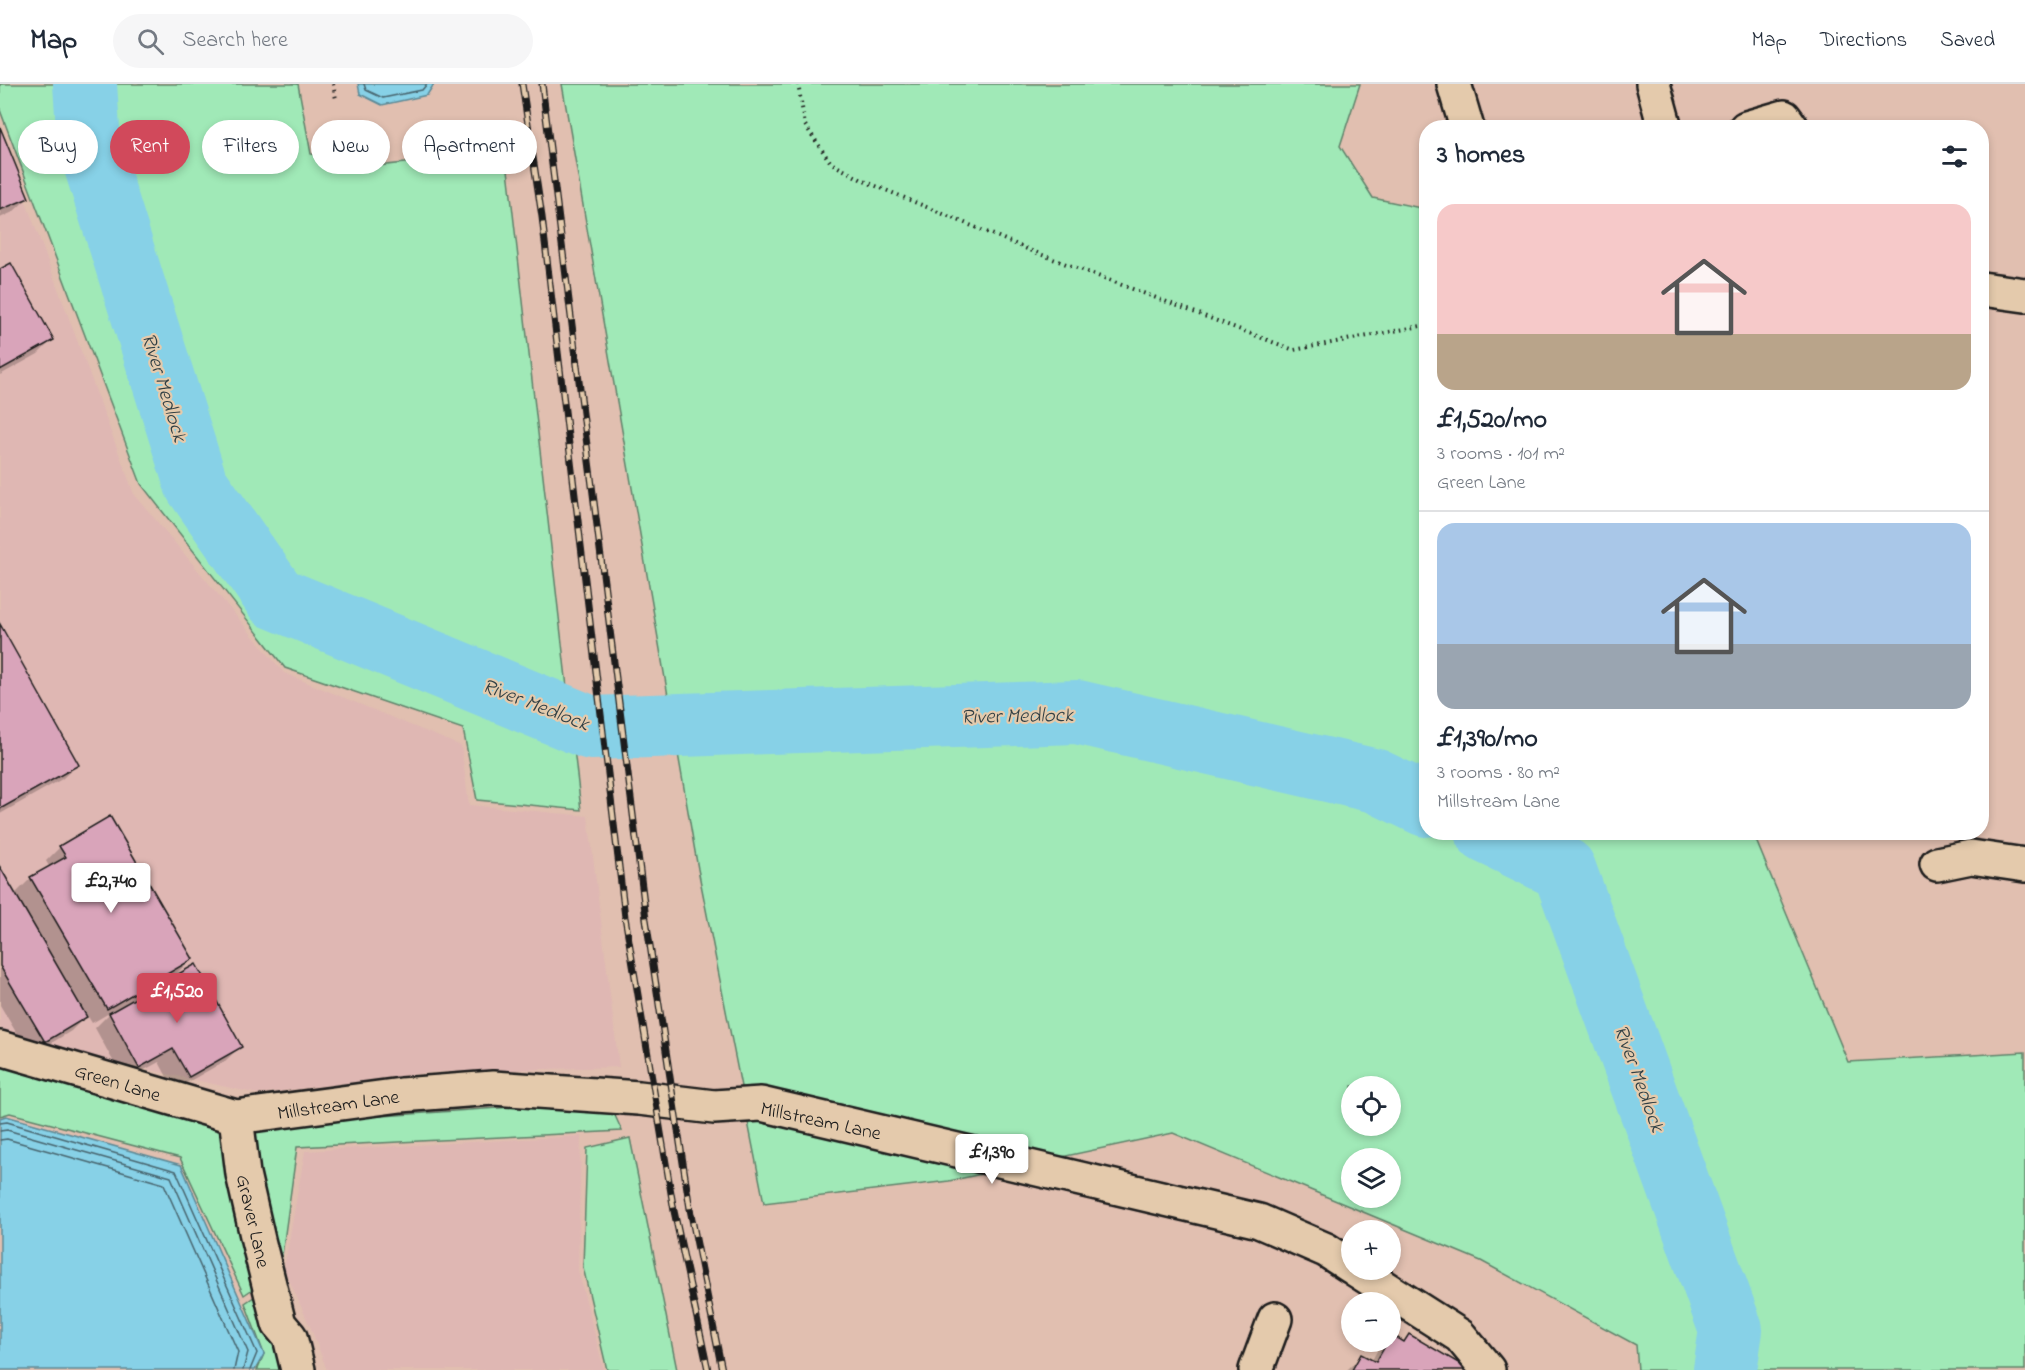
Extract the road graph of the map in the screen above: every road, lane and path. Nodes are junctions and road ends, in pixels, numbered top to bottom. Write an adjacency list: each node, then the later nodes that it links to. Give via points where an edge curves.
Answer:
1 (333, 84): 5 (path)
2 (798, 84): 10 (path, via 805,125 831,163 864,181 1032,251 1294,350)
3 (1454, 84): 6 (street)
4 (1653, 84): 7 (street)
5 (336, 99)
6 (1465, 120)
7 (1663, 120)
8 (1989, 290): 9 (street)
9 (2025, 295)
10 (1419, 326)
11 (1937, 864): 12 (street, via 1971,857)
12 (2025, 865)
13 (0, 1048): 14 (street, Green Lane)
14 (236, 1118): 15 (street, Millstream Lane, via 401,1095 493,1088 714,1107 761,1104 1259,1221); 18 (street, Graver Lane, via 243,1174 279,1324 290,1337)
15 (1341, 1260)
16 (1372, 1280): 20 (street, Millstream Lane, via 1460,1336)
17 (1275, 1319): 19 (street)
18 (298, 1370)
19 (1256, 1370)
20 (1488, 1370)

